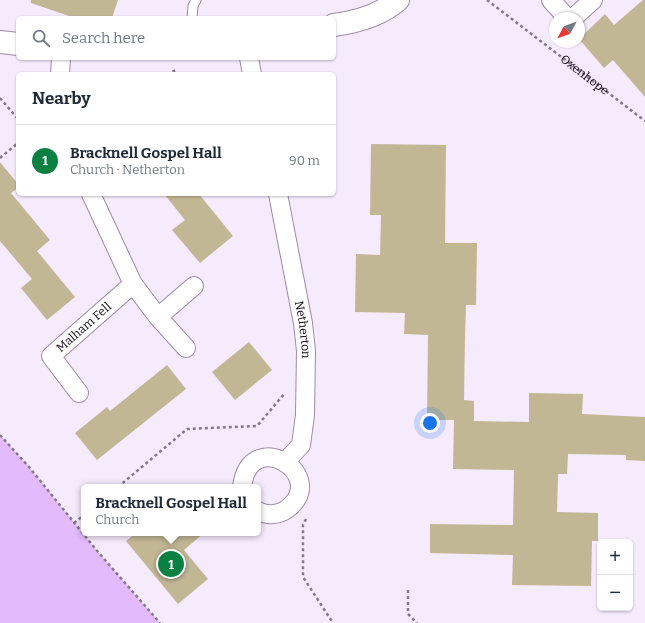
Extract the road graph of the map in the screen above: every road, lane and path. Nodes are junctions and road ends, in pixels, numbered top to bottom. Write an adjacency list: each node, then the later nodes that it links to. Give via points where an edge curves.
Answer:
1 (196, 0): 8 (lane)
2 (398, 0): 9 (street, via 376,14 354,22)
3 (486, 0): 20 (path, Oxenhope)
4 (551, 0): 6 (street)
5 (593, 0): 7 (street)
6 (562, 12)
7 (579, 12)
8 (192, 16)
9 (336, 25)
10 (0, 42): 11 (street)
11 (16, 44)
12 (61, 60): 15 (street)
13 (249, 60): 17 (street)
14 (176, 70): 16 (path)
15 (60, 72)
16 (172, 72)
17 (252, 72)
18 (0, 98): 19 (path)
19 (16, 117)
20 (645, 121)
21 (16, 145): 22 (path)
22 (0, 158)
23 (92, 196): 25 (street)
24 (278, 196): 32 (street, Netherton, via 304,323 306,351 305,415 301,445)
25 (133, 284): 27 (street); 30 (street, Malham Fell, via 51,356)
26 (194, 286): 27 (street)
27 (158, 317): 28 (street)
28 (186, 348)
29 (285, 392): 33 (path, via 257,426 187,429)
30 (79, 393)
31 (0, 435): 38 (path)
32 (286, 462): 34 (street, via 274,457 255,462 248,469); 35 (street, via 298,477 300,487 297,497 284,511 274,514)
33 (122, 484)
34 (243, 484)
35 (261, 512)
36 (310, 513): 43 (path, via 303,525 303,577)
37 (81, 517): 38 (path)
38 (74, 523): 39 (path)
39 (81, 531)
40 (85, 536): 42 (path)
41 (408, 590): 44 (path, via 408,614)
42 (160, 623)
43 (333, 623)
44 (417, 623)

